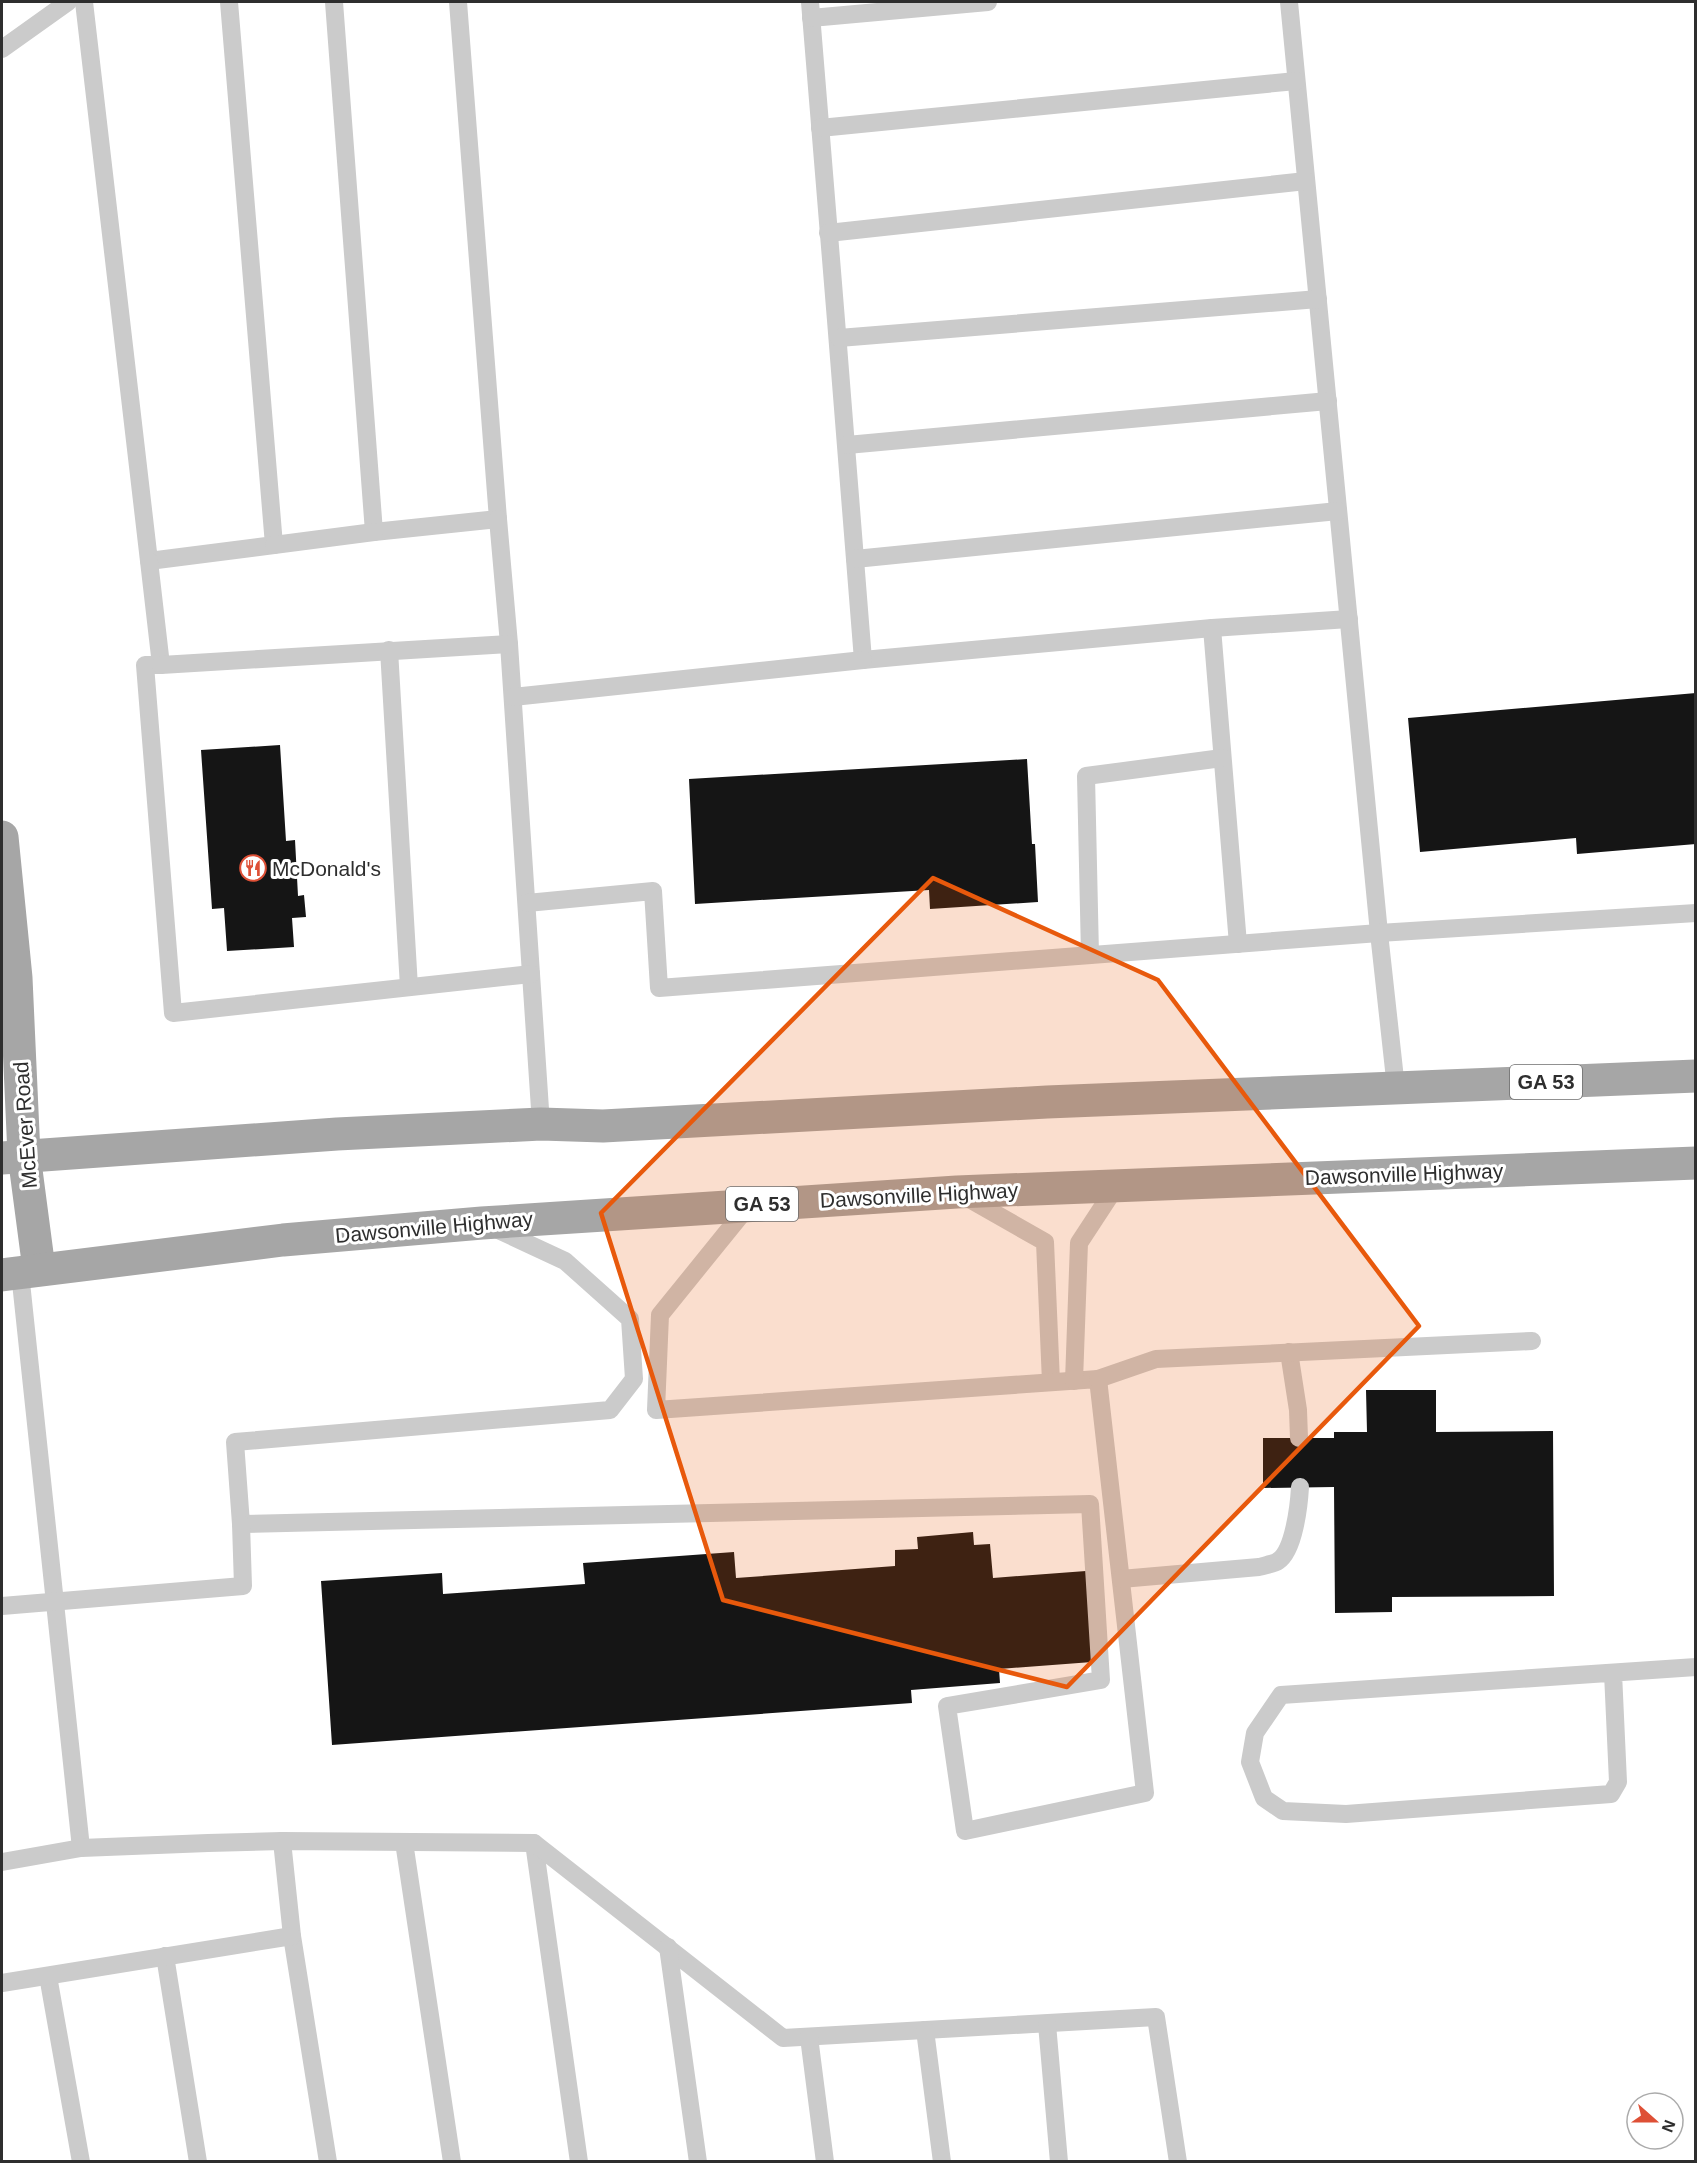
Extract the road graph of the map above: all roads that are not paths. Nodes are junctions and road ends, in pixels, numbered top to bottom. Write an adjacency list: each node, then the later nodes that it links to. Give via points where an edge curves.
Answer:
1 (68, 2): 9 (lane)
2 (84, 2): 23 (lane)
3 (229, 2): 21 (lane)
4 (334, 2): 20 (lane)
5 (458, 2): 19 (lane)
6 (988, 2): 8 (lane)
7 (1289, 2): 10 (lane)
8 (810, 10): 11 (lane)
9 (2, 49)
10 (1296, 81): 11 (lane); 12 (lane)
11 (820, 128): 13 (lane)
12 (1306, 181): 13 (lane); 14 (lane)
13 (828, 233): 15 (lane)
14 (1317, 299): 15 (lane); 16 (lane)
15 (839, 338): 17 (lane)
16 (1328, 401): 17 (lane); 18 (lane)
17 (847, 445): 22 (lane)
18 (1338, 511): 22 (lane); 24 (lane)
19 (498, 519): 20 (lane); 26 (lane)
20 (374, 532): 21 (lane)
21 (274, 544): 23 (lane)
22 (855, 559): 28 (lane)
23 (149, 561): 29 (lane)
24 (1349, 619): 25 (lane); 35 (lane)
25 (1212, 628): 28 (lane); 31 (lane)
26 (509, 644): 27 (lane); 30 (lane)
27 (389, 650): 29 (lane); 39 (lane)
28 (863, 660): 30 (lane)
29 (161, 664): 39 (lane, via 145,665 173,1013)
30 (513, 697): 33 (lane)
31 (1222, 758): 36 (lane); 37 (lane, via 1086,776)
32 (2, 837): 43 (main road, McEver Road, via 16,978)
33 (527, 903): 37 (lane, via 653,891 659,988); 38 (lane)
34 (1695, 913): 35 (lane)
35 (1379, 933): 36 (lane); 41 (lane)
36 (1238, 944): 37 (lane)
37 (1090, 955)
38 (531, 974): 39 (lane); 42 (lane)
39 (409, 987)
40 (1695, 1076): 41 (main road, GA 53)
41 (1396, 1088): 42 (main road, GA 53, via 1047,1102 618,1126)
42 (541, 1124): 43 (main road, GA 53)
43 (13, 1156): 49 (main road, McEver Road)
44 (1695, 1163): 45 (main road, Dawsonville Highway / GA 53)
45 (1117, 1185): 46 (main road, Dawsonville Highway / GA 53); 53 (lane, via 1079,1243)
46 (957, 1192): 47 (main road, Dawsonville Highway / GA 53); 54 (lane, via 1045,1242)
47 (749, 1205): 48 (main road, Dawsonville Highway / GA 53); 54 (lane, via 660,1315 656,1410)
48 (483, 1223): 49 (main road, Dawsonville Highway / GA 53, via 283,1240); 57 (lane, via 565,1261 630,1319 634,1379 610,1410 235,1442)
49 (20, 1272): 59 (lane)
50 (1532, 1341): 51 (lane)
51 (1289, 1352): 52 (lane, via 1156,1359); 55 (lane)
52 (1098, 1379): 53 (lane); 58 (lane)
53 (1074, 1381): 54 (lane)
54 (1051, 1382)
55 (1299, 1438)
56 (1300, 1487): 58 (lane, via 1293,1532 1278,1562 1260,1567)
57 (241, 1524): 58 (lane, via 1090,1504 1101,1680 946,1706 965,1831 1145,1793); 59 (lane, via 243,1586)
58 (1121, 1579)
59 (56, 1600): 60 (lane); 66 (lane)
60 (2, 1606)
61 (1695, 1667): 62 (lane)
62 (1613, 1673): 62 (lane, via 1281,1695 1255,1733 1250,1762 1264,1798 1283,1810 1346,1814 1611,1794 1618,1782)
63 (282, 1841): 64 (lane); 66 (lane); 68 (lane)
64 (404, 1842): 65 (lane); 79 (lane)
65 (534, 1843): 69 (lane); 80 (lane)
66 (81, 1848): 67 (lane)
67 (2, 1862)
68 (292, 1936): 70 (lane); 78 (lane)
69 (668, 1947): 75 (lane, via 783,2038); 81 (lane)
70 (165, 1956): 71 (lane); 77 (lane)
71 (48, 1976): 72 (lane); 76 (lane)
72 (2, 1983)
73 (1047, 2024): 74 (lane); 84 (lane); 85 (lane, via 1156,2017)
74 (925, 2030): 75 (lane); 83 (lane)
75 (809, 2037): 82 (lane)
76 (81, 2162)
77 (198, 2162)
78 (328, 2162)
79 (452, 2162)
80 (579, 2162)
81 (698, 2162)
82 (825, 2162)
83 (942, 2162)
84 (1059, 2162)
85 (1178, 2162)

